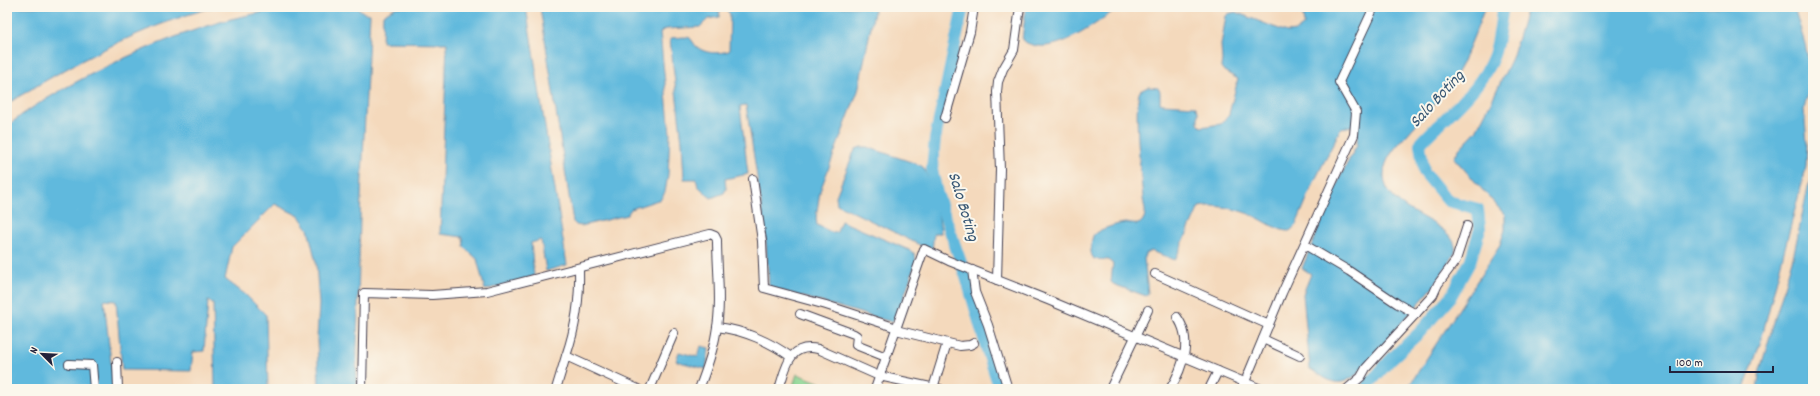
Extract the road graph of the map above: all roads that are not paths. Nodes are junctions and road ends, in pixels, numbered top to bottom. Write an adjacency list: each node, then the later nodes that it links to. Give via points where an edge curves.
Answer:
1 (974, 7): 4 (street, via 970,32)
2 (1020, 7): 11 (street, via 1014,50 1003,69 998,87 1000,173)
3 (1374, 7): 7 (street, via 1339,82 1356,112 1354,135)
4 (945, 118)
5 (753, 179): 18 (street, via 762,241 764,288 826,305)
6 (1467, 226): 14 (street, via 1454,265)
7 (1305, 245): 14 (street); 16 (street)
8 (579, 268): 17 (street, via 710,234 715,236); 24 (street, via 577,314); 37 (street, via 480,292 432,295 364,293)
9 (971, 270): 11 (street); 18 (street, via 924,249); 44 (street, via 975,292)
10 (1155, 274): 16 (street)
11 (997, 280): 20 (street)
12 (1148, 310): 20 (street)
13 (800, 314): 27 (street, via 854,334 857,337 856,345)
14 (1416, 314): 49 (street, via 1366,368 1361,377)
15 (1177, 317): 28 (street, via 1184,330)
16 (1269, 325): 21 (street)
17 (717, 327): 26 (street, via 775,345); 41 (street, via 710,360)
18 (897, 329): 22 (street); 27 (street)
19 (674, 333): 40 (street)
20 (1136, 337): 28 (street); 45 (street)
21 (1263, 339): 25 (street); 33 (street)
22 (947, 343): 23 (street, via 967,346); 34 (street)
23 (974, 343)
24 (566, 356): 38 (street); 39 (street)
25 (1300, 356)
26 (791, 357): 32 (street, via 796,351 809,347); 42 (street)
27 (886, 357): 32 (street)
28 (1184, 358): 31 (street); 46 (street)
29 (117, 362): 36 (street)
30 (69, 364): 35 (street, via 92,365)
31 (1218, 371): 33 (street); 47 (street)
32 (879, 376): 34 (street); 43 (street)
33 (1244, 386): 48 (street)
34 (936, 388)
35 (94, 389)
36 (118, 389)
37 (362, 389)
38 (556, 389)
39 (638, 389)
40 (650, 389)
41 (699, 389)
42 (779, 389)
43 (875, 389)
44 (1008, 389)
45 (1110, 389)
46 (1170, 389)
47 (1209, 389)
48 (1261, 389)
49 (1347, 389)

